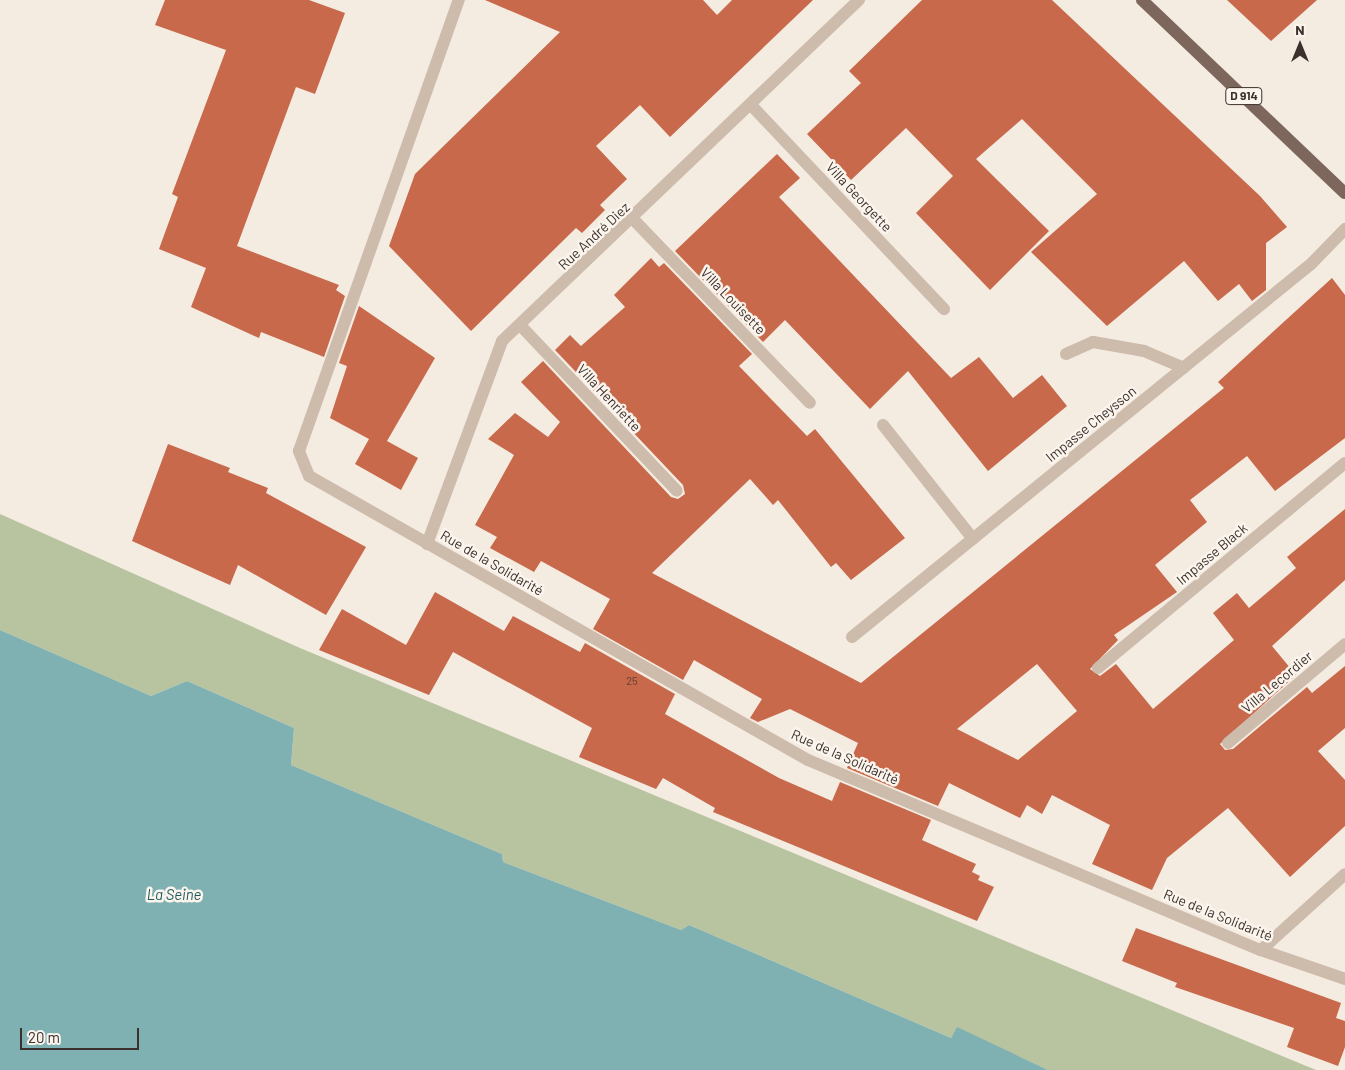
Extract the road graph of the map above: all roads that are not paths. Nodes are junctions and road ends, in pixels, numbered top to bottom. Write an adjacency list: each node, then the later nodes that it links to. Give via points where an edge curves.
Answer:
1 (459, 0): 17 (street, Rue de la Solidarité, via 299,451 309,476)
2 (859, 0): 4 (street, Rue André Diez)
3 (1142, 0): 5 (main road, D 914)
4 (751, 105): 6 (street, Rue André Diez); 8 (street, Villa Georgette)
5 (1345, 192)
6 (634, 219): 9 (street, Rue André Diez); 12 (street, Villa Louisette)
7 (1345, 229): 11 (street, Impasse Cheysson, via 1311,264)
8 (944, 309)
9 (520, 325): 15 (street, Villa Henriette); 17 (street, Rue André Diez, via 502,341)
10 (1066, 354): 11 (street, via 1093,342 1144,351)
11 (1184, 368): 16 (street, Impasse Cheysson)
12 (810, 403)
13 (883, 425): 16 (street)
14 (1345, 464): 20 (street, Impasse Black)
15 (677, 491)
16 (973, 539): 18 (street, Impasse Cheysson)
17 (427, 544): 23 (street, Rue de la Solidarité, via 808,760)
18 (852, 637)
19 (1345, 644): 21 (street, Villa Lecordier)
20 (1098, 668)
21 (1228, 743)
22 (1345, 874): 23 (street)
23 (1261, 950): 24 (street, Rue de la Solidarité)
24 (1345, 979)

